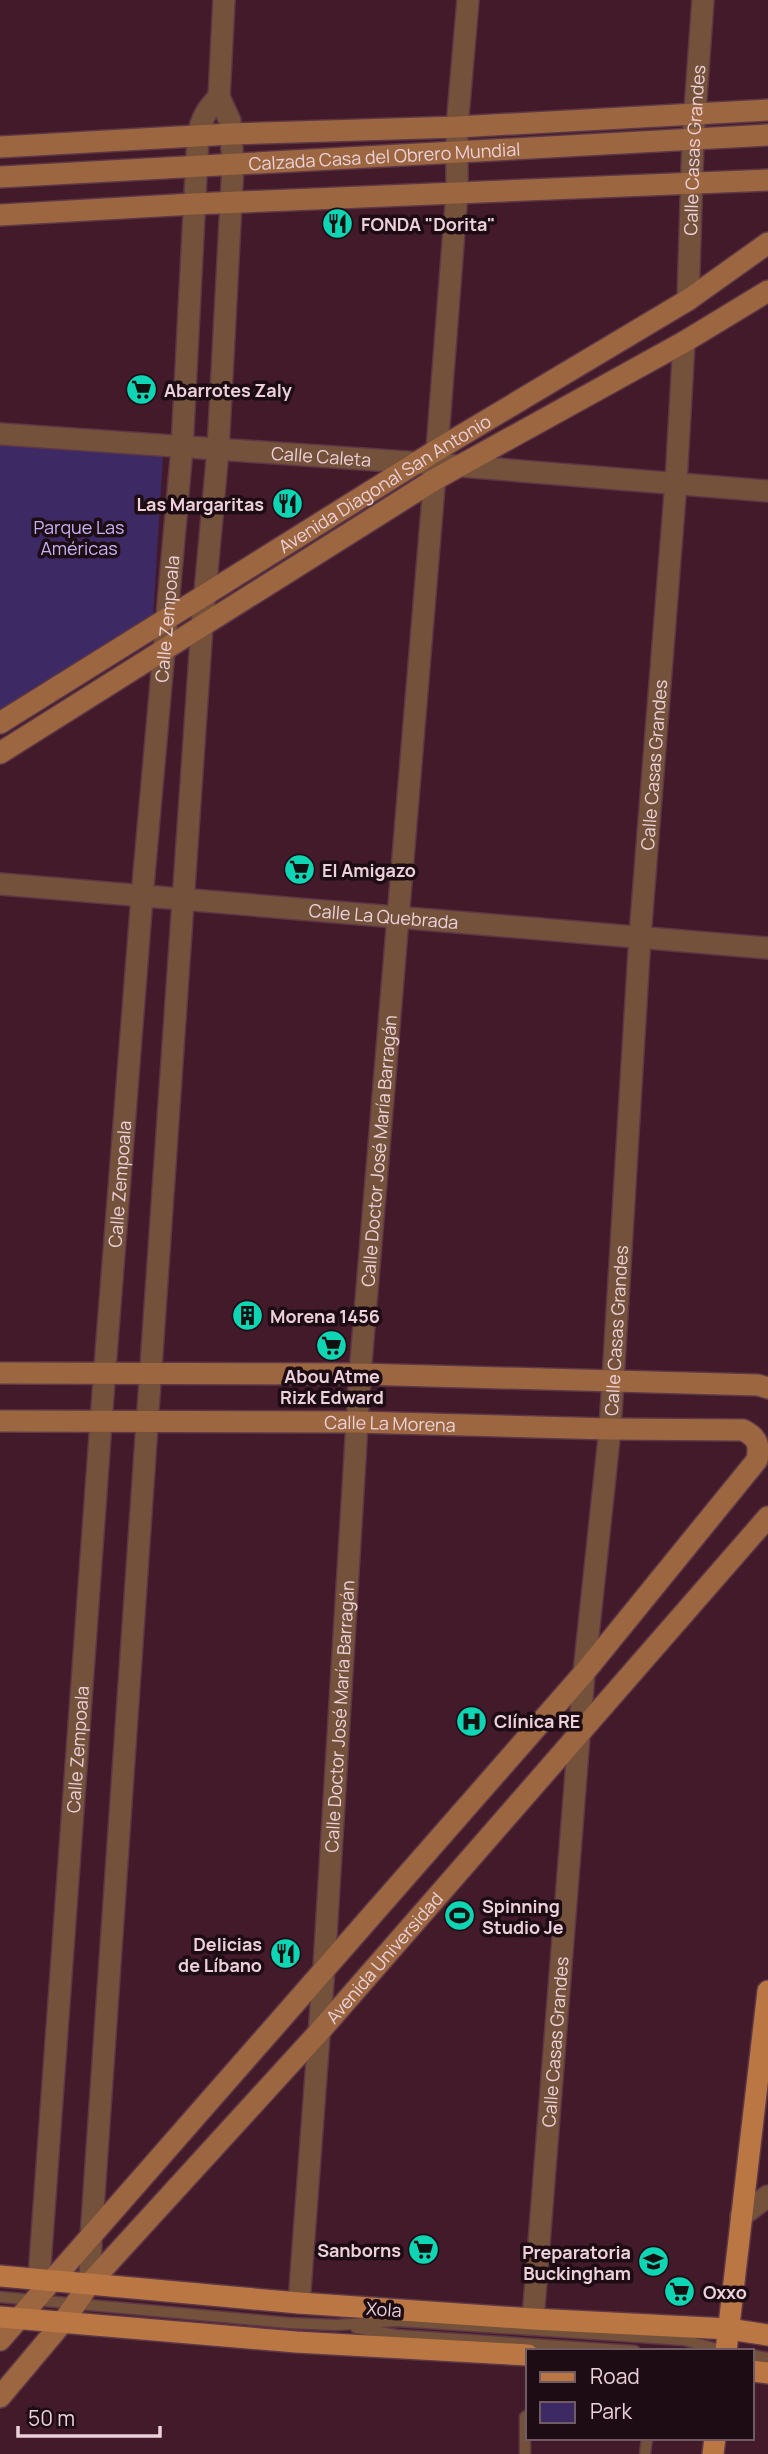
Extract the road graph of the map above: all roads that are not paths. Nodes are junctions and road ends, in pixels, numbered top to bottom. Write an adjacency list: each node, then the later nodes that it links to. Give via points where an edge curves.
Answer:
1 (224, 0): 4 (street, Calle Zempoala)
2 (468, 0): 7 (street, Calle Doctor José María Barragán)
3 (704, 0): 6 (street, Calle Casas Grandes)
4 (219, 97): 8 (street, Calle Zempoala); 10 (street, Calle Zempoala, via 208,108)
5 (768, 110): 6 (street, Calzada Casa del Obrero Mundial)
6 (695, 113): 7 (street, Calzada Casa del Obrero Mundial); 11 (street, Calle Casas Grandes)
7 (457, 127): 8 (street, Calzada Casa del Obrero Mundial); 13 (street, Calle Doctor José María Barragán)
8 (231, 134): 10 (street, Calzada Casa del Obrero Mundial); 14 (street, Calle Zempoala)
9 (768, 135): 11 (street, Calzada Casa del Obrero Mundial)
10 (198, 136): 12 (street, Calzada Casa del Obrero Mundial); 15 (street, Calle Zempoala)
11 (693, 139): 13 (street, Calzada Casa del Obrero Mundial); 18 (street, Calle Casas Grandes)
12 (0, 147)
13 (457, 154): 14 (street, Calzada Casa del Obrero Mundial); 19 (street, Calle Doctor José María Barragán)
14 (233, 165): 15 (street, Calzada Casa del Obrero Mundial); 20 (street, Calle Zempoala)
15 (196, 167): 16 (street, Calzada Casa del Obrero Mundial); 21 (street, Calle Zempoala)
16 (0, 177)
17 (768, 180): 18 (street)
18 (692, 183): 19 (street); 25 (street, Calle Casas Grandes)
19 (457, 192): 20 (street); 30 (street, Calle Doctor José María Barragán)
20 (231, 202): 21 (street); 29 (street, Calle Zempoala)
21 (193, 204): 22 (street); 28 (street, Calle Zempoala)
22 (0, 215)
23 (768, 243): 25 (street, Avenida Diagonal San Antonio)
24 (768, 291): 26 (street, Avenida Diagonal San Antonio)
25 (688, 300): 30 (street, Avenida Diagonal San Antonio)
26 (684, 342): 31 (street, Avenida Diagonal San Antonio); 32 (street, Calle Casas Grandes)
27 (0, 434): 28 (street, Calle Caleta)
28 (182, 448): 29 (street, Calle Caleta); 35 (street, Calle Zempoala)
29 (218, 450): 30 (street, Calle Caleta); 34 (street, Calle Zempoala)
30 (431, 464): 31 (street, Avenida Diagonal San Antonio); 34 (street, Avenida Diagonal San Antonio); 36 (street, Avenida Diagonal San Antonio); 43 (street, Calle Doctor José María Barragán)
31 (461, 466): 32 (street)
32 (676, 482): 33 (street); 44 (street, Calle Casas Grandes)
33 (768, 491)
34 (205, 595): 35 (street, Avenida Diagonal San Antonio); 36 (street, Calle Zempoala)
35 (166, 619): 37 (street, Calle Zempoala); 38 (street, Avenida Diagonal San Antonio)
36 (202, 626): 37 (street, Avenida Diagonal San Antonio); 42 (street, Calle Zempoala)
37 (163, 650): 39 (street, Avenida Diagonal San Antonio); 41 (street, Calle Zempoala)
38 (0, 723)
39 (0, 754)
40 (0, 884): 41 (street, Calle La Quebrada)
41 (142, 897): 42 (street, Calle La Quebrada); 47 (street, Calle Zempoala)
42 (183, 901): 43 (street, Calle La Quebrada); 48 (street, Calle Zempoala)
43 (398, 918): 44 (street, Calle La Quebrada); 49 (street, Calle Doctor José María Barragán)
44 (640, 936): 45 (street, Calle La Quebrada); 50 (street, Calle Casas Grandes)
45 (768, 948)
46 (0, 1373): 47 (street)
47 (105, 1374): 48 (street); 53 (street, Calle Zempoala)
48 (151, 1374): 49 (street); 55 (street, Calle Zempoala)
49 (360, 1374): 50 (street); 54 (street, Calle Doctor José María Barragán)
50 (611, 1382): 51 (street); 56 (street, Calle Casas Grandes)
51 (768, 1388)
52 (0, 1421): 53 (street, Calle La Morena)
53 (102, 1422): 55 (street, Calle La Morena); 68 (street, Calle Zempoala)
54 (357, 1422): 55 (street, Calle La Morena); 56 (street, Calle La Morena); 60 (street, Calle Doctor José María Barragán)
55 (148, 1423): 65 (street, Calle Zempoala)
56 (610, 1429): 58 (street, Calle Casas Grandes); 58 (street, Calle La Morena, via 743,1430 754,1436 759,1447 757,1460)
57 (768, 1517): 59 (street, Avenida Universidad)
58 (584, 1674): 59 (street, Calle Casas Grandes); 60 (street)
59 (579, 1735): 62 (street, Avenida Universidad); 73 (street, Calle Casas Grandes)
60 (324, 1968): 62 (street, Calle Doctor José María Barragán); 65 (street)
61 (768, 1991): 64 (main road)
62 (320, 2031): 67 (street, Avenida Universidad); 71 (street, Calle Doctor José María Barragán)
63 (768, 2196): 64 (street)
64 (741, 2216): 76 (main road)
65 (91, 2238): 67 (street, Calle Zempoala); 68 (street)
66 (0, 2276): 68 (main road, Xola)
67 (90, 2283): 68 (main road, Xola); 70 (street, Avenida Universidad); 71 (main road, Xola)
68 (42, 2286): 69 (lane); 70 (lane); 72 (street)
69 (0, 2297)
70 (77, 2302): 74 (street, Avenida Universidad); 75 (lane)
71 (299, 2303): 73 (main road, Xola)
72 (9, 2318): 74 (main road); 78 (street)
73 (533, 2319): 76 (main road, Xola)
74 (63, 2322): 82 (main road); 83 (street, Avenida Universidad)
75 (336, 2325): 79 (lane, via 396,2335); 80 (lane, via 397,2321 684,2340)
76 (729, 2329): 77 (main road, Xola); 81 (main road)
77 (768, 2335)
78 (0, 2340)
79 (605, 2349)
80 (718, 2349)
81 (725, 2349)
82 (526, 2356)
83 (0, 2397)
84 (526, 2416): 85 (lane)
85 (525, 2454)

